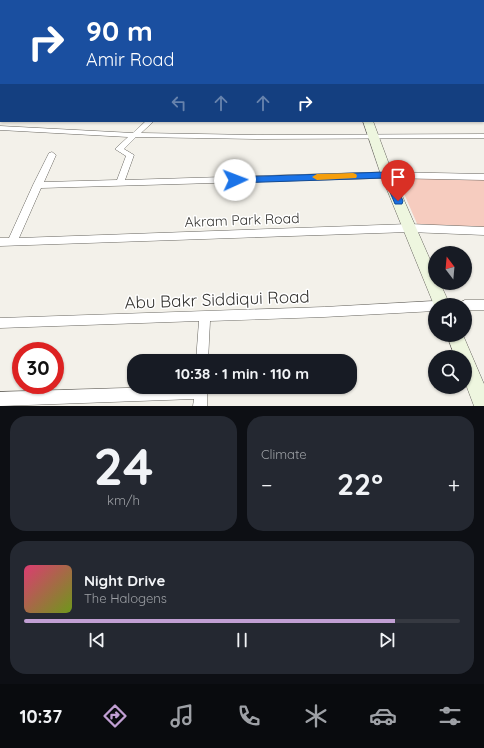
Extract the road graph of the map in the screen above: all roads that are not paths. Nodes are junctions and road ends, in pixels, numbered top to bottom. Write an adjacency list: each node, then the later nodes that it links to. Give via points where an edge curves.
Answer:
1 (149, 122): 4 (street)
2 (368, 122): 5 (main road)
3 (0, 128): 4 (street)
4 (134, 135): 5 (street); 10 (street, via 119,149 130,155)
5 (374, 136): 6 (street); 8 (main road)
6 (484, 136)
7 (52, 155): 11 (street)
8 (387, 175): 9 (street); 10 (street); 12 (main road)
9 (484, 177)
10 (120, 183): 11 (street)
11 (37, 185): 15 (street)
12 (409, 228): 13 (street, Akram Park Road); 15 (street, Akram Park Road); 16 (main road)
13 (484, 231)
14 (0, 242): 15 (street, Akram Park Road)
15 (12, 242)
16 (439, 298)
17 (472, 305): 18 (street)
18 (484, 305)
19 (428, 306): 20 (street, Abu Bakr Siddiqui Road)
20 (205, 316): 21 (street, Abu Bakr Siddiqui Road); 22 (street)
21 (0, 323)
22 (202, 354)
23 (472, 377): 28 (main road)
24 (127, 393): 26 (street)
25 (200, 394): 27 (street)
26 (0, 399)
27 (200, 406)
28 (484, 406)

